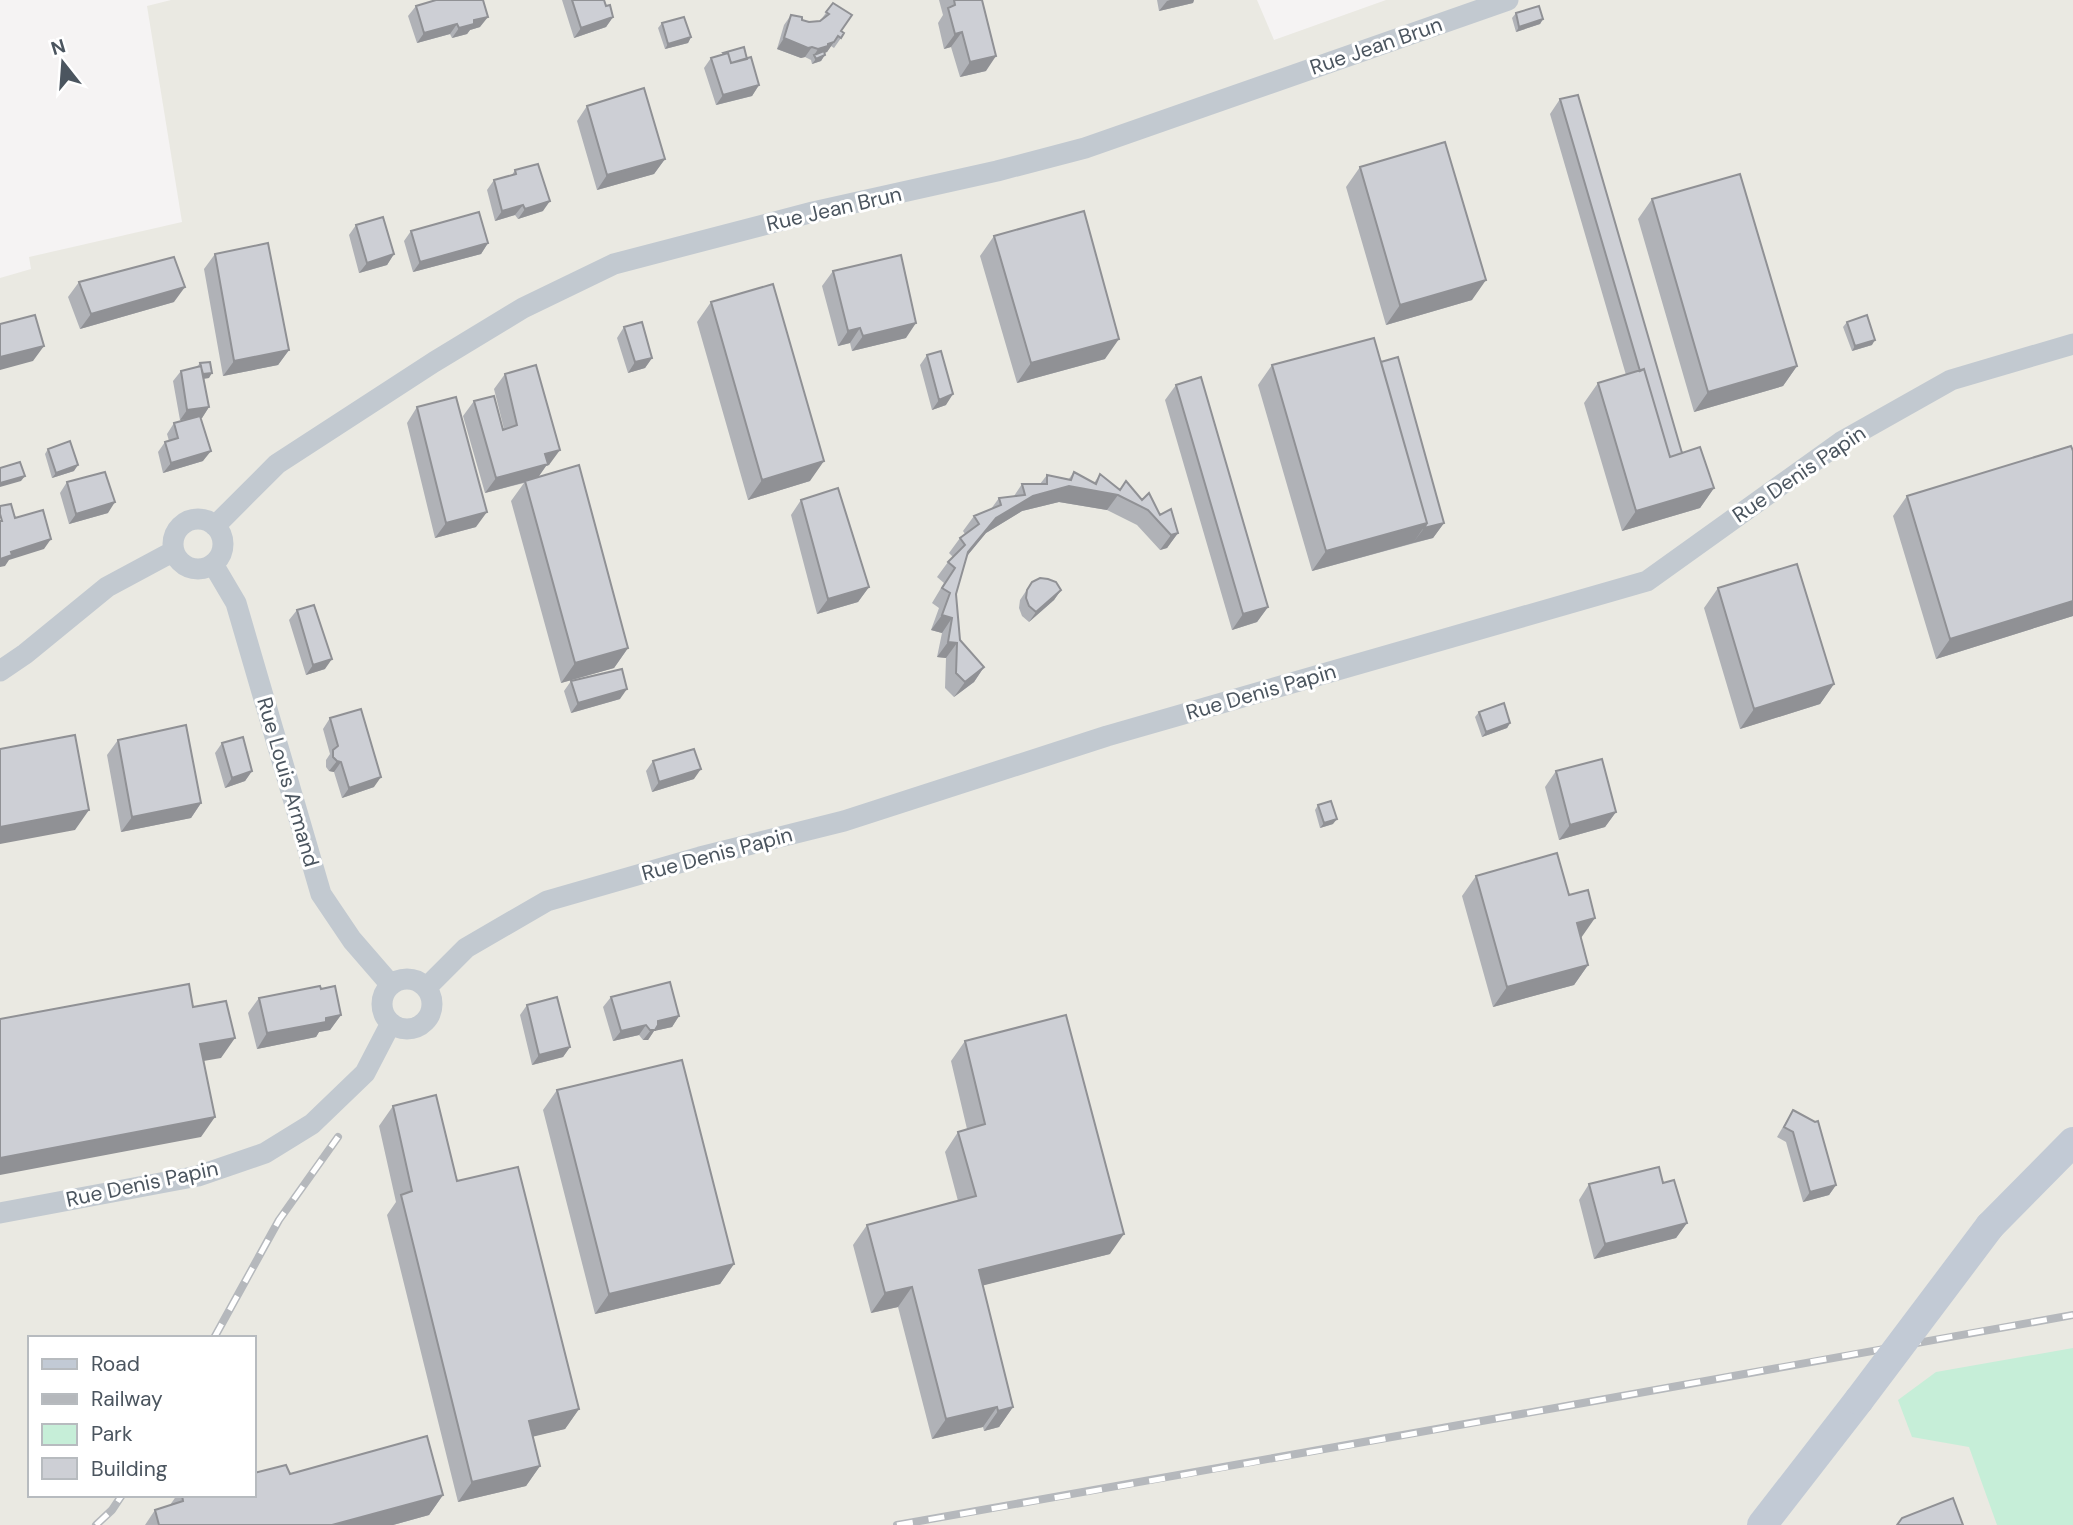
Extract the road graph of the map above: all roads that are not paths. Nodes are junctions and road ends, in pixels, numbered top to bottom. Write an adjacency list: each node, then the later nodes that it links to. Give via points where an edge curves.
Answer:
1 (1508, 0): 3 (street, Rue Jean Brun, via 1085,148 614,264 523,308 276,464)
2 (2073, 344): 8 (street, Rue Denis Papin, via 1951,380 1842,442 1647,581 1107,736 844,821 547,901 466,948)
3 (215, 526): 4 (street, via 201,520 185,523 175,535); 5 (street, via 223,541)
4 (174, 551): 5 (street, via 190,568); 6 (street, via 107,586)
5 (214, 564): 7 (street, Rue Louis Armand, via 236,603 321,894)
6 (0, 671)
7 (391, 985): 8 (street, via 409,979); 9 (street, via 382,1004)
8 (426, 988): 9 (street, via 432,1009 424,1023 409,1029)
9 (391, 1023): 11 (street, Rue Denis Papin, via 365,1073 312,1124 265,1153 198,1176)
10 (2073, 1142): 12 (main road, bridge, via 1990,1226)
11 (0, 1213)
12 (1762, 1525)

